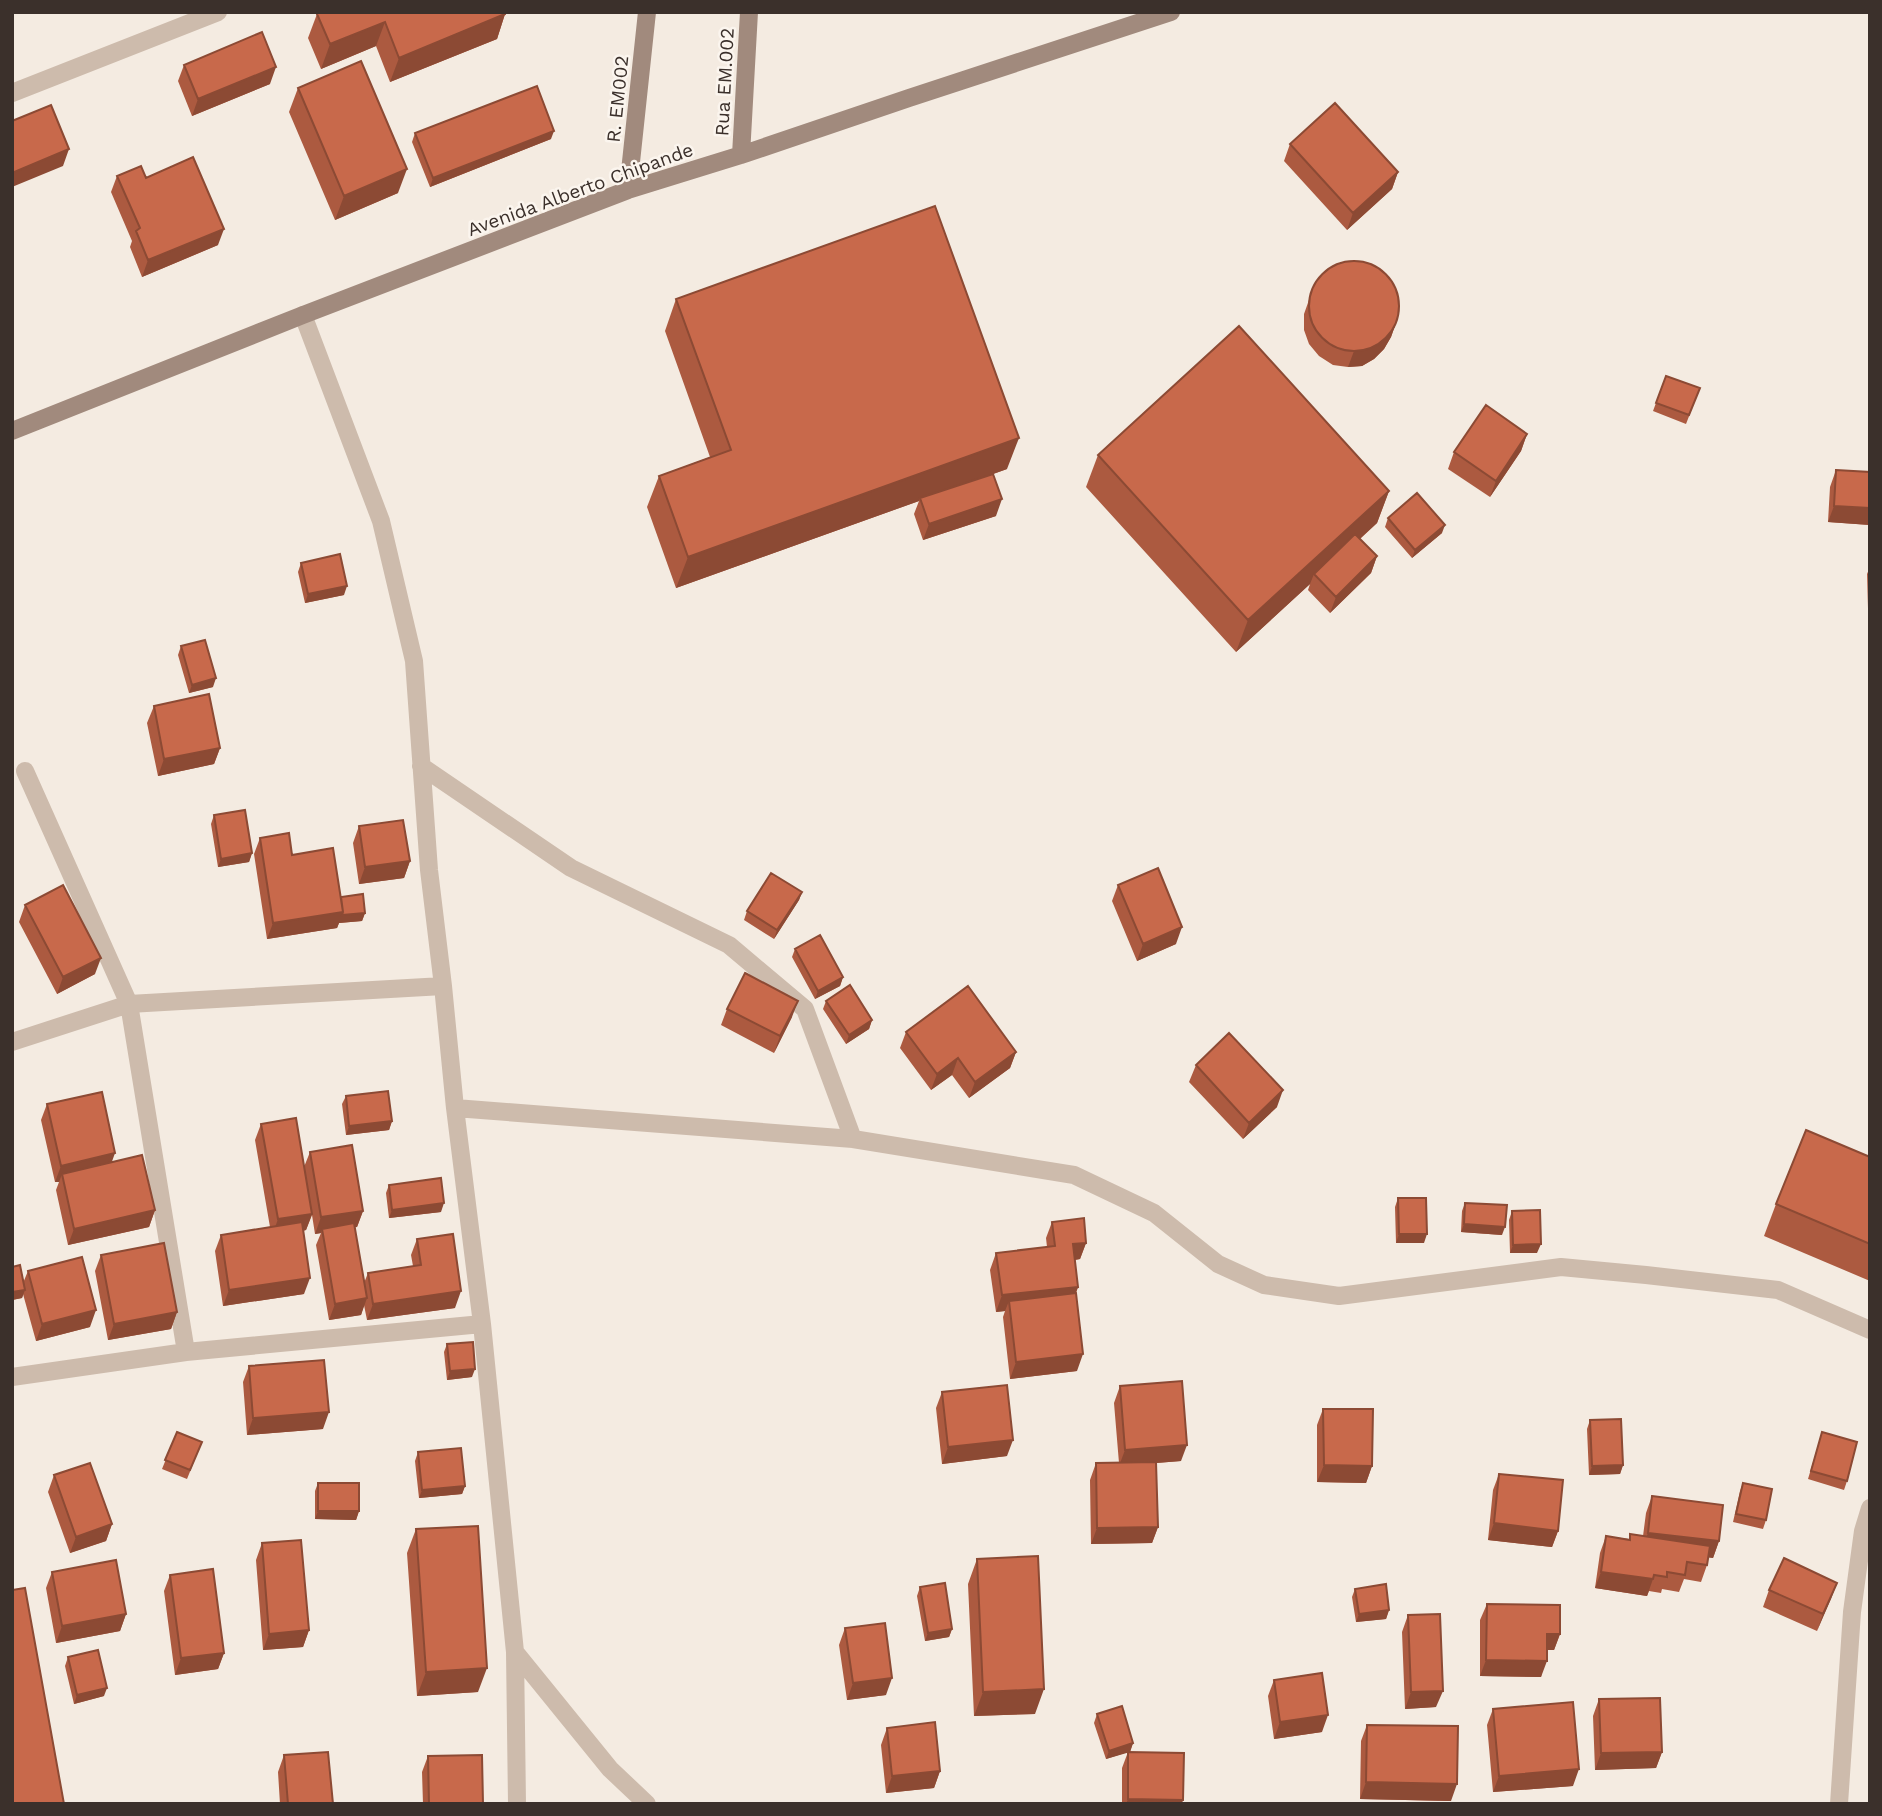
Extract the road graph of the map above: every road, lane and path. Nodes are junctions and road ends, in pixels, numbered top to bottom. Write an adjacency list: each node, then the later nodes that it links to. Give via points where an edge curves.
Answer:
1 (218, 12): 5 (street)
2 (648, 12): 7 (main road, R. EM002)
3 (749, 12): 6 (main road, Rua EM.002)
4 (1171, 12): 6 (main road, Avenida Alberto Chipande)
5 (12, 93)
6 (741, 155): 7 (main road, Avenida Alberto Chipande)
7 (628, 190): 8 (main road, Avenida Alberto Chipande)
8 (303, 315): 9 (main road, Avenida Alberto Chipande); 10 (street, via 381,521 414,661)
9 (12, 431)
10 (421, 765): 12 (street); 16 (street, via 571,868 729,945 805,1009)
11 (25, 771): 13 (street)
12 (443, 985): 13 (street); 15 (street)
13 (129, 1004): 14 (street); 19 (street)
14 (12, 1041)
15 (455, 1108): 16 (street); 17 (street)
16 (853, 1139): 18 (street, via 1074,1175 1154,1213 1219,1264 1264,1285 1339,1296 1561,1267 1778,1290)
17 (482, 1324): 19 (street); 22 (street)
18 (1870, 1330)
19 (186, 1352): 20 (street)
20 (12, 1377)
21 (1870, 1508): 23 (street, via 1852,1612)
22 (515, 1652): 24 (street); 25 (street, via 610,1769)
23 (1838, 1803)
24 (517, 1804)
25 (646, 1804)

